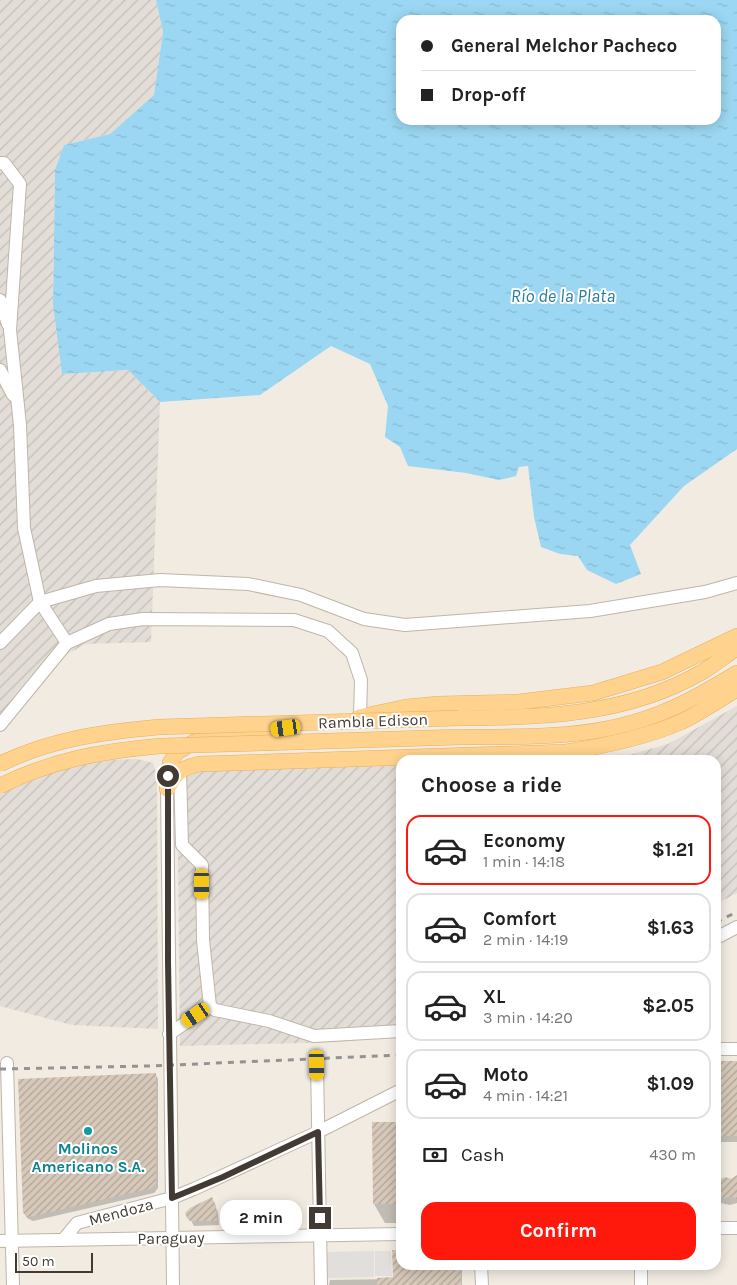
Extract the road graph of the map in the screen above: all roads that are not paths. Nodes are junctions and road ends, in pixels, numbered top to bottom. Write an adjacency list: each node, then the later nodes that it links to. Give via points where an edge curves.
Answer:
1 (0, 163): 3 (street, via 4,163 20,184)
2 (0, 300): 3 (street)
3 (10, 330): 5 (street)
4 (0, 370): 5 (street, via 15,398)
5 (20, 425): 7 (street, via 24,528)
6 (737, 583): 8 (street, via 704,592 590,611 405,626 364,620)
7 (40, 602): 8 (street, via 96,586 160,580 248,584 301,595); 11 (street); 12 (street)
8 (338, 611): 9 (street)
9 (328, 630): 12 (street, via 294,620 143,619 109,624); 16 (street, via 352,653 361,680)
10 (737, 636): 16 (main road, via 662,672 593,692 518,702 406,707)
11 (0, 643)
12 (67, 643): 17 (street)
13 (737, 648): 20 (main road, Rambla Edison, bridge, via 673,686 626,702 552,716 111,731 68,738)
14 (737, 673): 22 (main road, Rambla Edison, bridge, via 672,708 632,723 584,733 112,750 42,767)
15 (737, 689): 18 (main road, via 682,721 611,745 566,752)
16 (360, 717): 23 (main road, via 194,742 177,752 170,763)
17 (0, 725)
18 (474, 755)
19 (396, 758): 21 (main road, via 200,764)
20 (0, 764)
21 (180, 770): 23 (main road); 26 (street, via 182,846 202,865 203,940)
22 (0, 786)
23 (167, 789): 28 (street)
24 (737, 927): 25 (street)
25 (721, 935)
26 (210, 1006): 27 (street, via 215,1010 269,1020 314,1036); 28 (street)
27 (396, 1031)
28 (169, 1034): 35 (street)
29 (721, 1049): 30 (street)
30 (737, 1049)
31 (7, 1063): 41 (street)
32 (317, 1065): 34 (street)
33 (396, 1093): 34 (street, Mendoza)
34 (318, 1132): 35 (street, Mendoza); 39 (street)
35 (172, 1198): 40 (street); 42 (street, Mendoza, via 78,1223)
36 (721, 1228): 37 (street)
37 (737, 1228)
38 (396, 1234): 39 (street, Paraguay)
39 (320, 1235): 40 (street, Paraguay); 47 (street)
40 (173, 1238): 42 (street, Paraguay); 46 (street)
41 (6, 1240): 42 (street, Paraguay); 45 (street)
42 (63, 1240)
43 (481, 1270): 48 (street)
44 (641, 1270): 49 (street)
45 (13, 1285)
46 (173, 1285)
47 (321, 1285)
48 (482, 1285)
49 (641, 1285)

